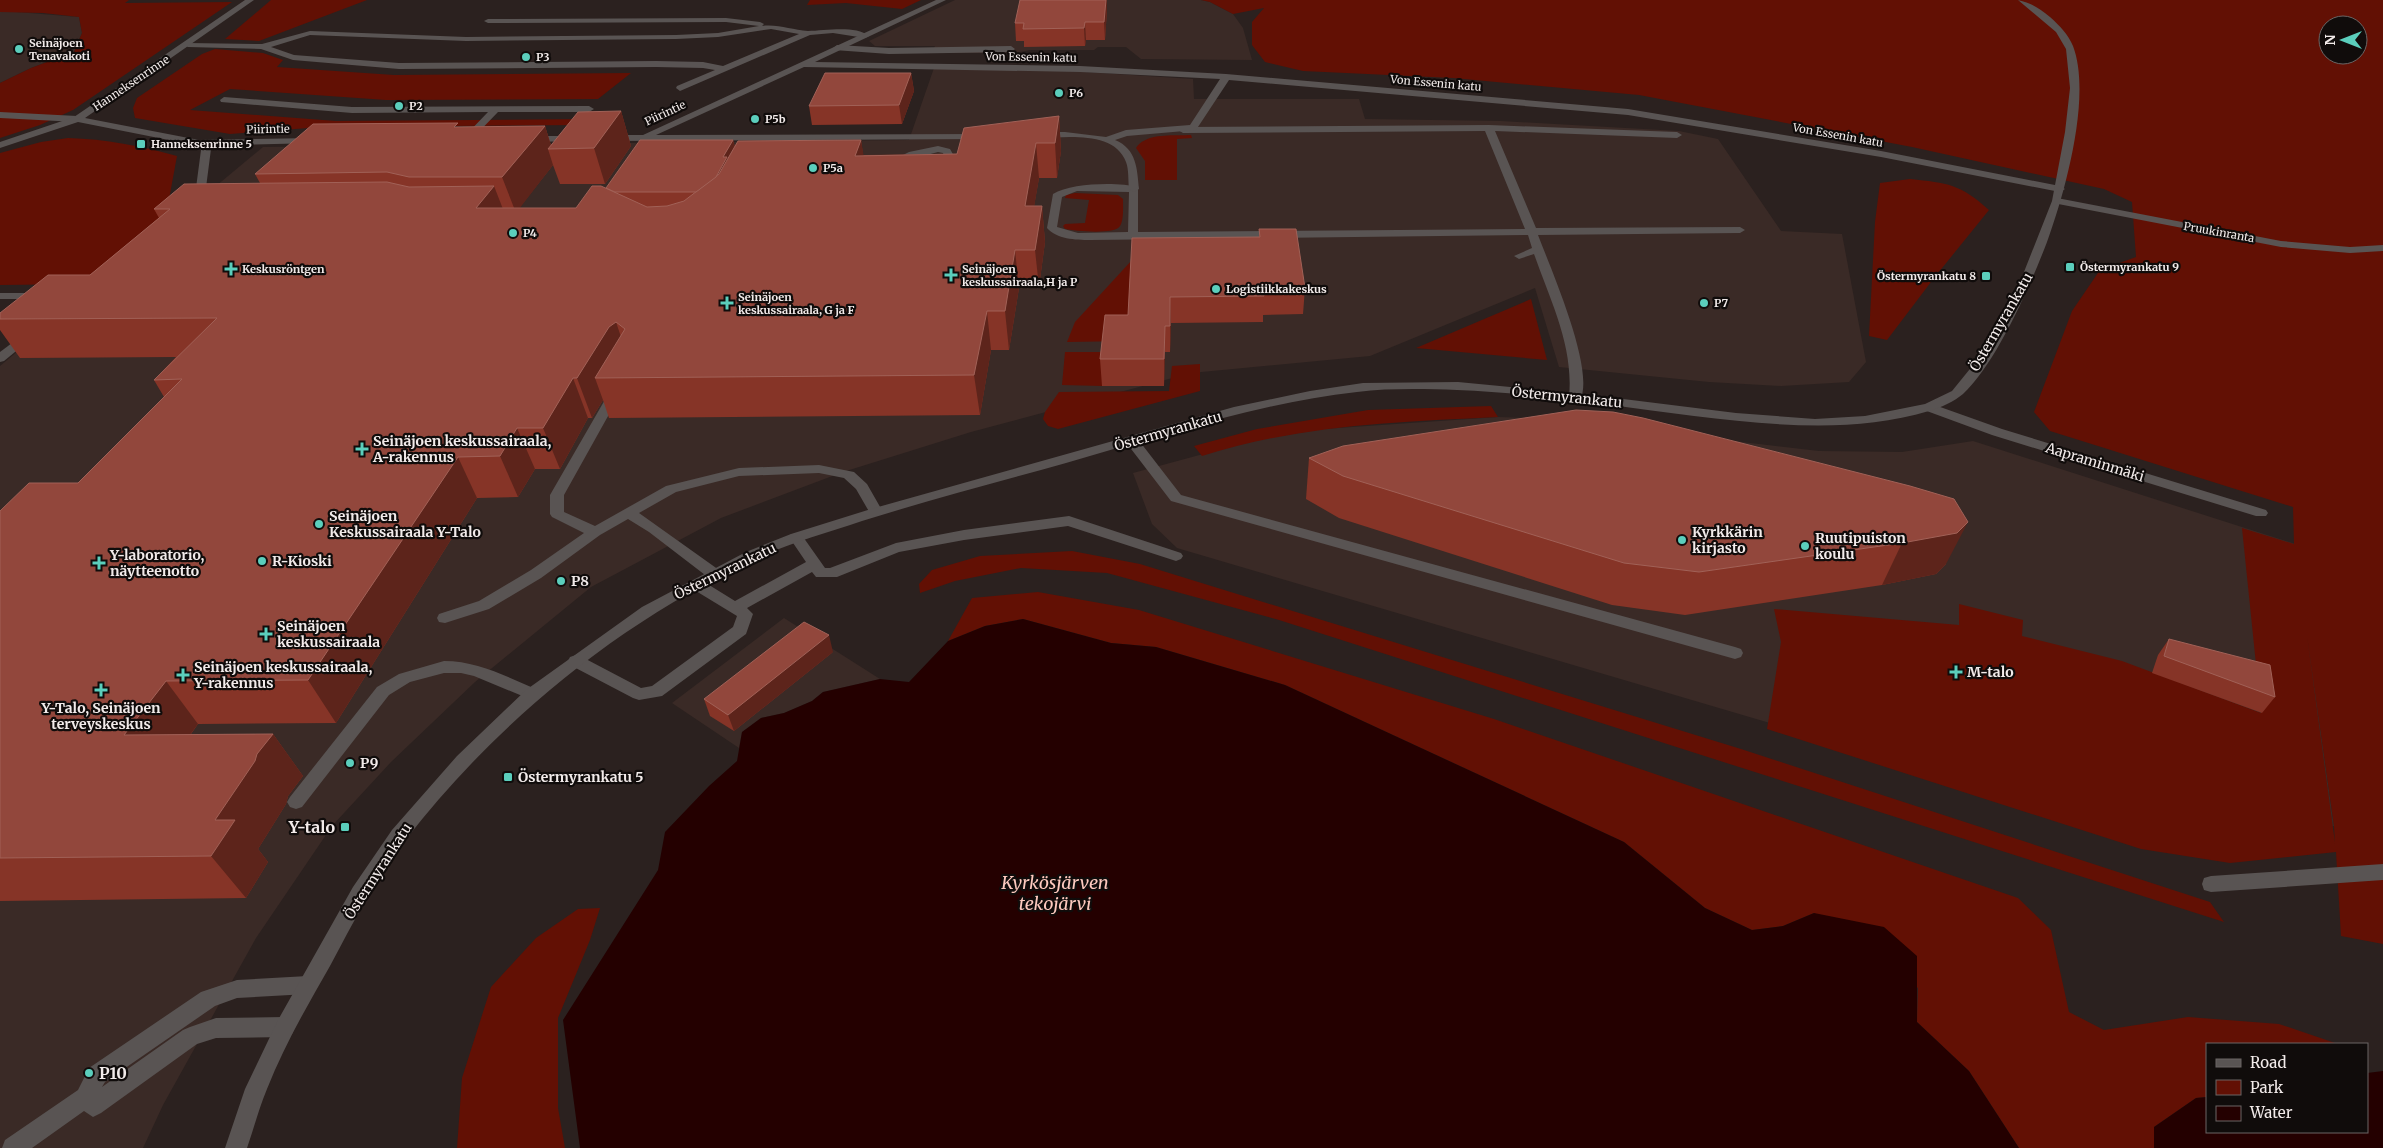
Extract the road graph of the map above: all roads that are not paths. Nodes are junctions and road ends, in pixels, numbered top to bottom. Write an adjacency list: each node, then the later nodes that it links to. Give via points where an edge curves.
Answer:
1 (250, 0): 8 (street, Hanneksenrinne)
2 (942, 0): 7 (street, Piirintie)
3 (2022, 0): 36 (street, Östermyrankatu, via 2063,35 2071,51 2075,98)
4 (488, 21): 5 (street, via 726,20)
5 (771, 27): 6 (street); 9 (street, via 718,36 676,37 466,39 310,33)
6 (808, 33): 7 (street, via 833,31); 13 (street)
7 (865, 36): 10 (street, Piirintie)
8 (188, 44): 9 (street); 20 (street, Hanneksenrinne)
9 (262, 48): 13 (street, via 292,57 399,66 656,64)
10 (837, 48): 11 (street, via 888,51); 12 (street, Piirintie)
11 (1011, 49)
12 (803, 64): 14 (street, Von Essenin katu); 27 (street, Piirintie)
13 (723, 69): 15 (street)
14 (1226, 77): 22 (street, via 1198,123); 36 (street, Von Essenin katu, via 1628,112 1861,151)
15 (680, 88)
16 (224, 100): 17 (street, via 352,110)
17 (496, 109): 18 (street); 29 (street, via 461,140)
18 (589, 109)
19 (0, 115): 20 (street, Piirintie)
20 (78, 119): 32 (street, Piirintie); 33 (street, Hanneksenrinne)
21 (1489, 128): 22 (street); 24 (street); 39 (street)
22 (1183, 130): 30 (street, via 1126,134)
23 (1030, 135): 30 (street, via 1086,136)
24 (1677, 135)
25 (943, 136): 26 (street); 27 (street, via 758,141); 34 (street)
26 (993, 136)
27 (642, 138): 28 (street, Piirintie)
28 (522, 139)
29 (484, 140)
30 (1106, 140): 35 (street, via 1124,150 1131,161)
31 (321, 141): 32 (street, Piirintie)
32 (199, 143): 37 (street, via 206,149 199,208)
33 (0, 145)
34 (938, 149): 34 (street, via 904,158 899,171 923,176 944,169 947,151)
35 (1134, 189): 40 (street); 40 (street, via 1065,190 1057,196 1052,228 1058,234 1072,236)
36 (2059, 195): 41 (street, Pruukinranta, via 2281,244 2350,250); 50 (street, Östermyrankatu, via 2026,282 1983,360 1956,394)
37 (202, 212)
38 (1740, 230): 39 (street)
39 (1532, 232): 40 (street); 42 (street)
40 (1132, 235)
41 (2383, 248)
42 (1537, 250): 43 (street); 49 (street, via 1574,351)
43 (1519, 256)
44 (0, 296): 45 (street)
45 (56, 297)
46 (34, 330): 47 (street)
47 (0, 358)
48 (626, 375): 55 (street, via 557,496 557,514)
49 (1575, 396): 50 (street, Östermyrankatu, via 1736,417 1815,423 1865,420); 51 (street, Östermyrankatu, via 1458,386 1363,387 1310,394 1240,410)
50 (1930, 407): 54 (street, Aapraminmäki, via 1997,432)
51 (1132, 441): 52 (street, Östermyrankatu); 63 (street, via 1176,498)
52 (876, 512): 53 (street, via 862,487 849,475 820,469 739,472 671,489); 56 (street, Östermyrankatu)
53 (628, 513): 55 (street); 59 (street)
54 (2261, 513)
55 (595, 532): 62 (street, via 536,574 484,605)
56 (796, 537): 58 (street); 59 (street, Östermyrankatu)
57 (1176, 556): 58 (street, via 1069,521 896,548 832,573 821,573)
58 (815, 564): 61 (street)
59 (714, 574): 60 (street, Östermyrankatu)
60 (696, 584): 61 (street); 64 (street, Östermyrankatu, via 648,611)
61 (734, 608): 64 (street, via 745,614 740,630 656,692 639,694)
62 (445, 618)
63 (1735, 653)
64 (576, 661): 65 (street, Östermyrankatu)
65 (532, 694): 66 (street, via 461,667 434,669 405,678 383,691); 69 (street, Östermyrankatu, via 463,761 398,835 360,893)
66 (296, 802)
67 (2383, 872): 68 (street)
68 (2211, 884)
69 (308, 985): 70 (street, Östermyrankatu); 71 (street, via 236,989 208,999 97,1075)
70 (285, 1027): 71 (street, via 216,1028 190,1037); 73 (street, Östermyrankatu, via 256,1088)
71 (90, 1101): 72 (street)
72 (13, 1148)
73 (236, 1148)

